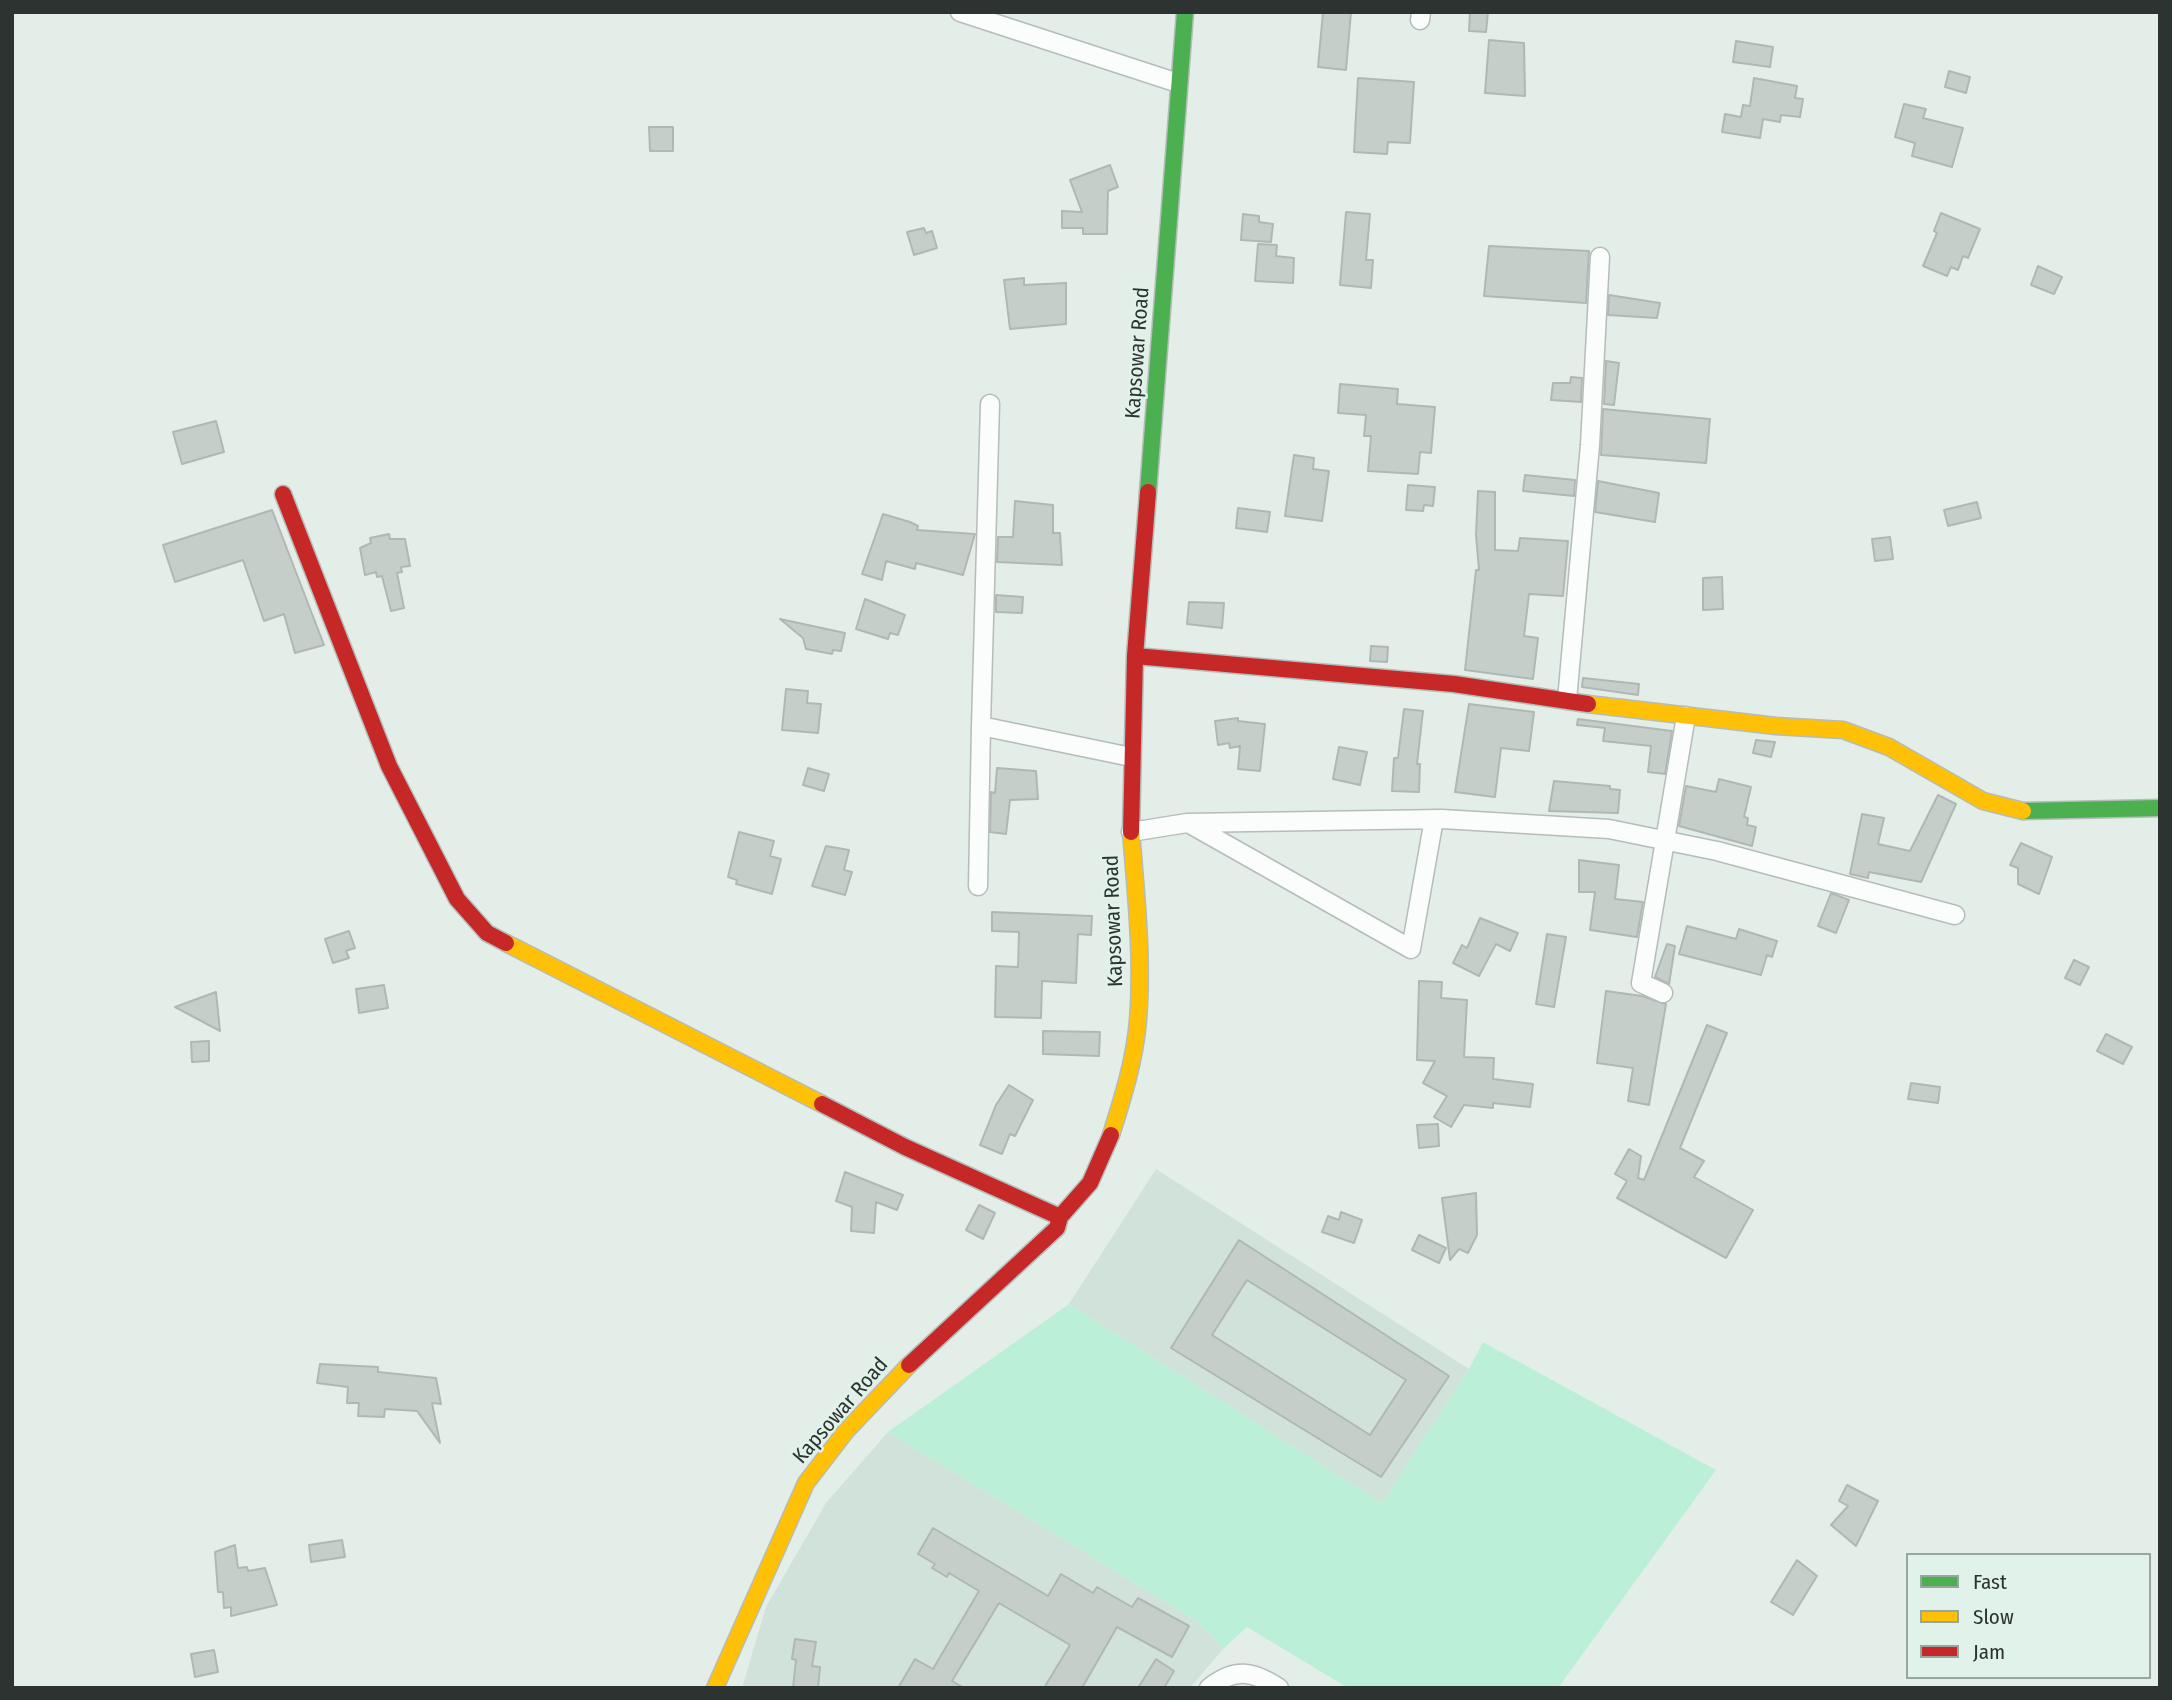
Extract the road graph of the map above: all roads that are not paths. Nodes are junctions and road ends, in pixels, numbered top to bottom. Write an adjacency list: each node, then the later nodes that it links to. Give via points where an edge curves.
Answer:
1 (960, 12): 3 (street)
2 (1185, 12): 3 (street, Kapsowar Road)
3 (1178, 83): 7 (street, Kapsowar Road)
4 (1600, 257): 8 (street, via 1590,444)
5 (990, 404): 10 (street)
6 (283, 494): 20 (street, via 389,766 457,899 487,933 905,1147)
7 (1135, 656): 8 (street, via 1454,684); 11 (street, Kapsowar Road)
8 (1567, 700): 9 (street)
9 (1686, 716): 12 (street, via 1843,730 1889,747 1983,801 2019,811); 16 (street)
10 (981, 726): 11 (street); 17 (street)
11 (1131, 757): 15 (street, Kapsowar Road)
12 (2160, 808)
13 (1434, 819): 14 (street); 14 (street, via 1410,949); 16 (street, via 1609,829)
14 (1187, 823): 15 (street)
15 (1131, 832): 20 (street, Kapsowar Road, via 1138,1020 1127,1086 1090,1183)
16 (1665, 840): 18 (street); 19 (street, via 1641,983)
17 (978, 886)
18 (1955, 915)
19 (1663, 993)
20 (1060, 1217): 21 (street, Kapsowar Road, via 1057,1228 1035,1252 906,1367 846,1431 806,1483)
21 (715, 1688)
22 (1209, 1688): 23 (street, via 1236,1672 1260,1675)
23 (1279, 1688)

